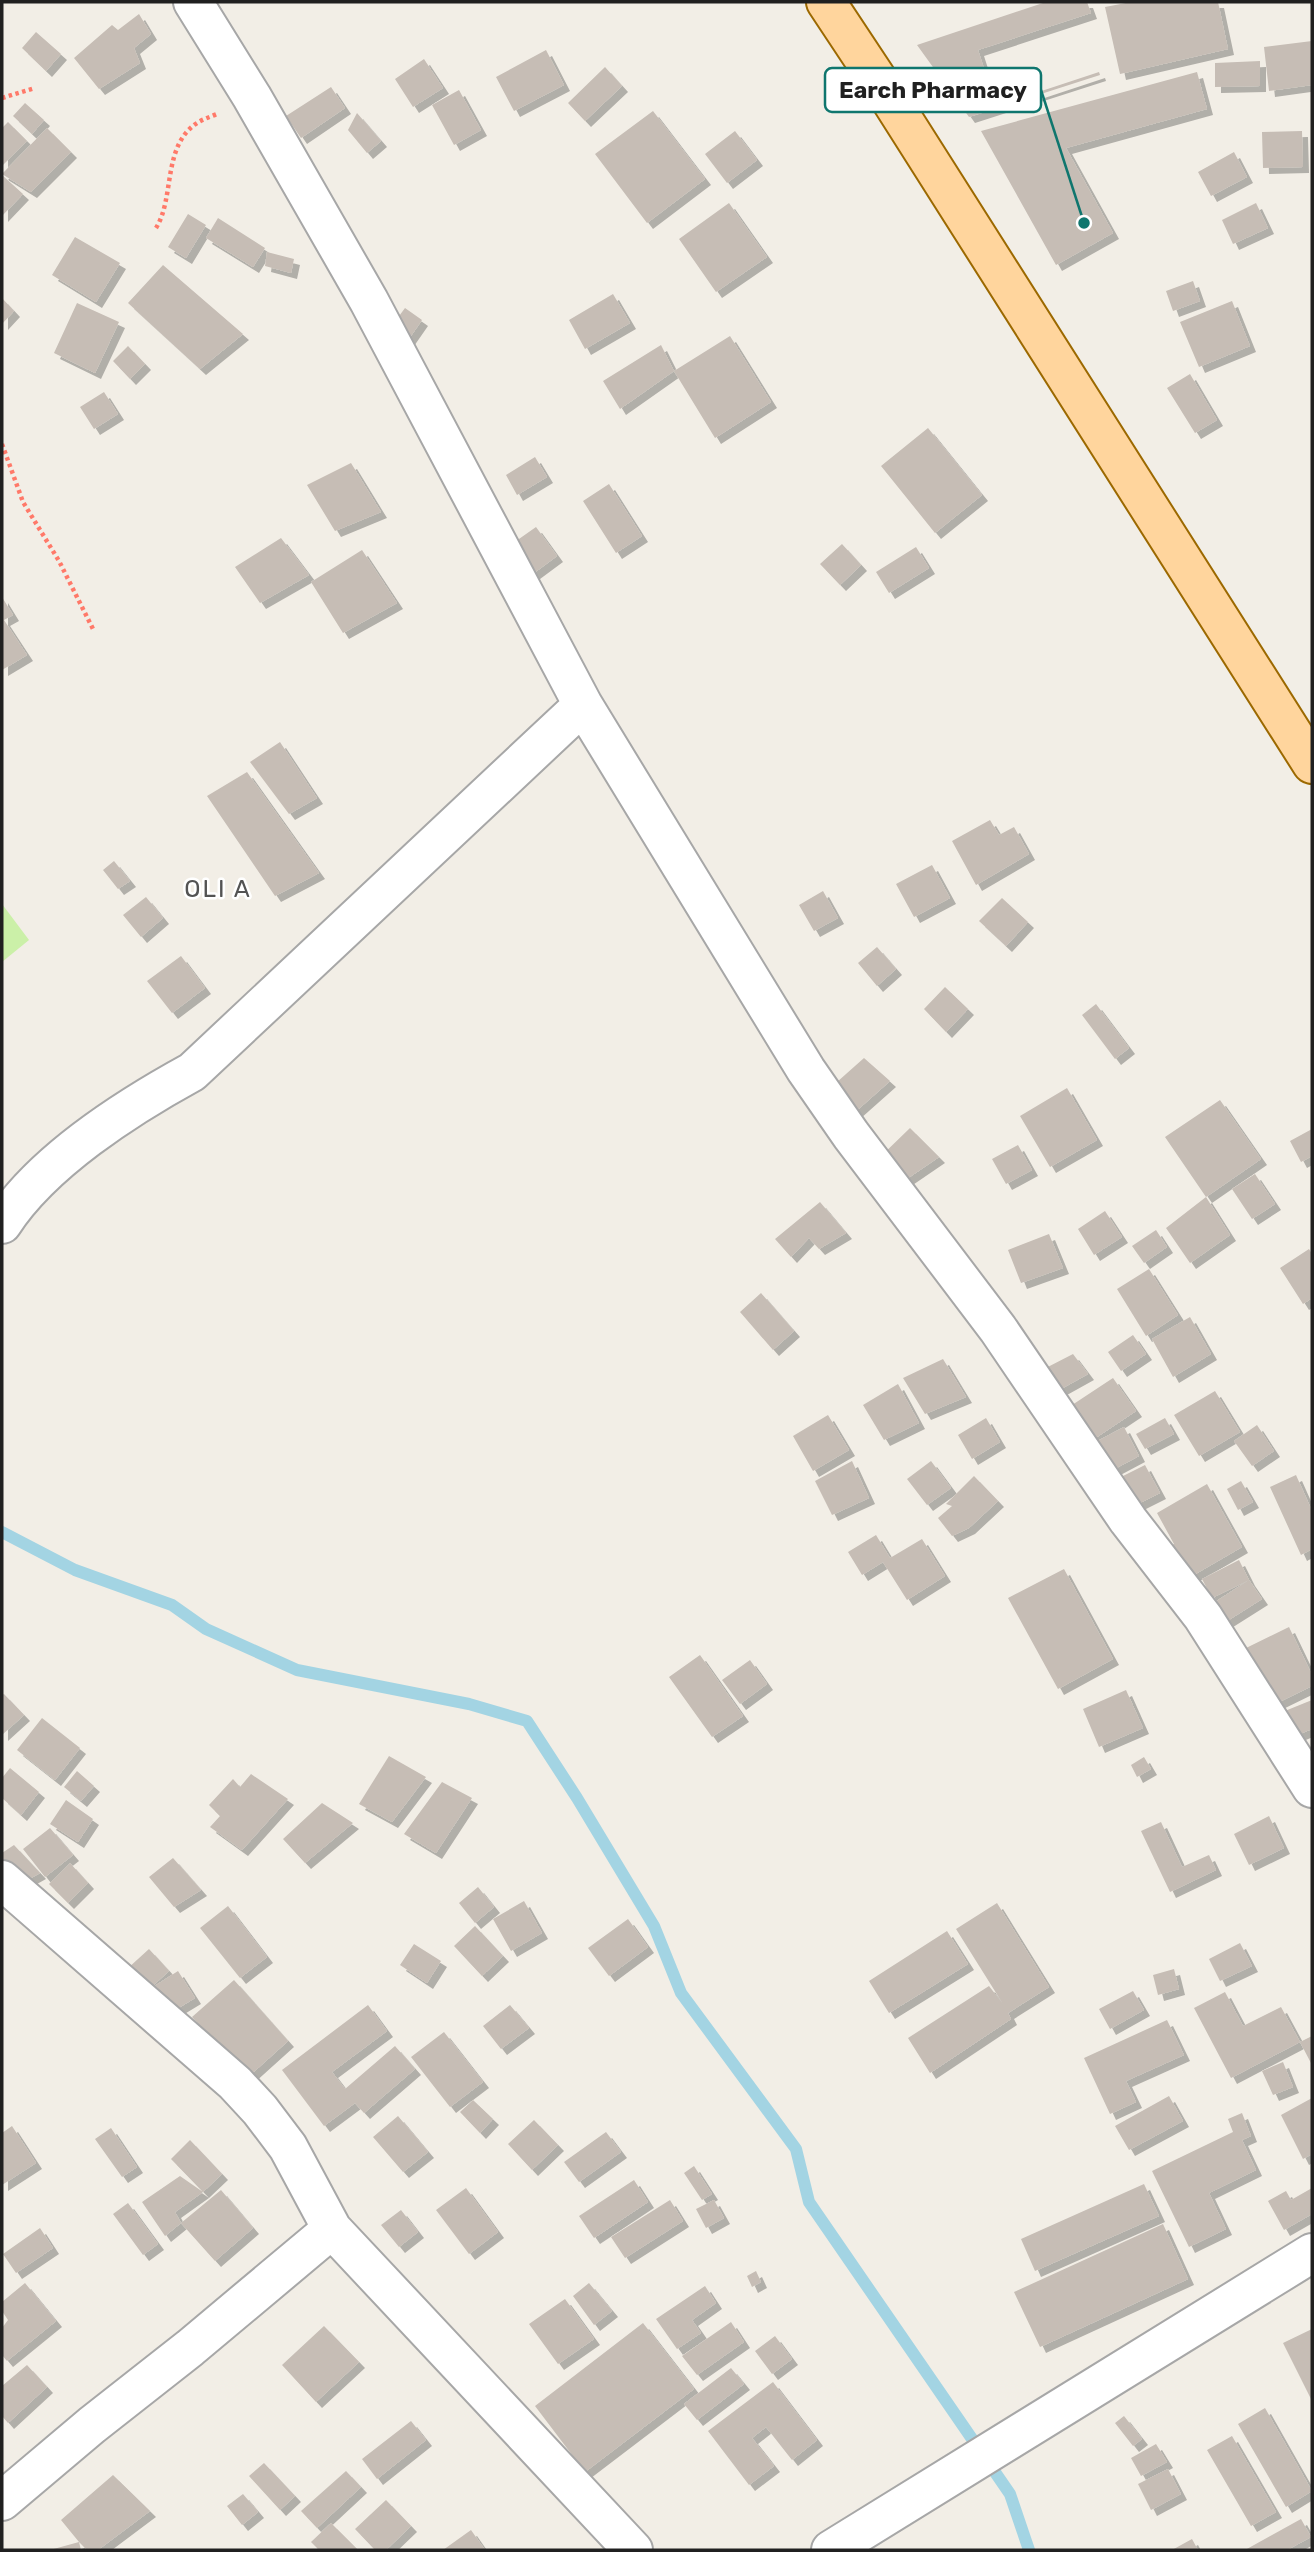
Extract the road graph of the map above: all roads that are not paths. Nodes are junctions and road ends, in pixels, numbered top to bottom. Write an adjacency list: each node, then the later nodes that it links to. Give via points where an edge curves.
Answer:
1 (193, 2): 3 (street, via 369,302)
2 (826, 2): 4 (main road)
3 (583, 705): 5 (street, via 192,1072 140,1100 75,1150 15,1204); 6 (street, via 806,1070 998,1329 1128,1520 1203,1616)
4 (1312, 764)
5 (2, 1224)
6 (1312, 1788)
7 (2, 1880): 8 (street, via 235,2083 288,2147)
8 (332, 2228): 10 (street); 11 (street)
9 (1312, 2253): 12 (street)
10 (2, 2501)
11 (633, 2550)
12 (831, 2550)

